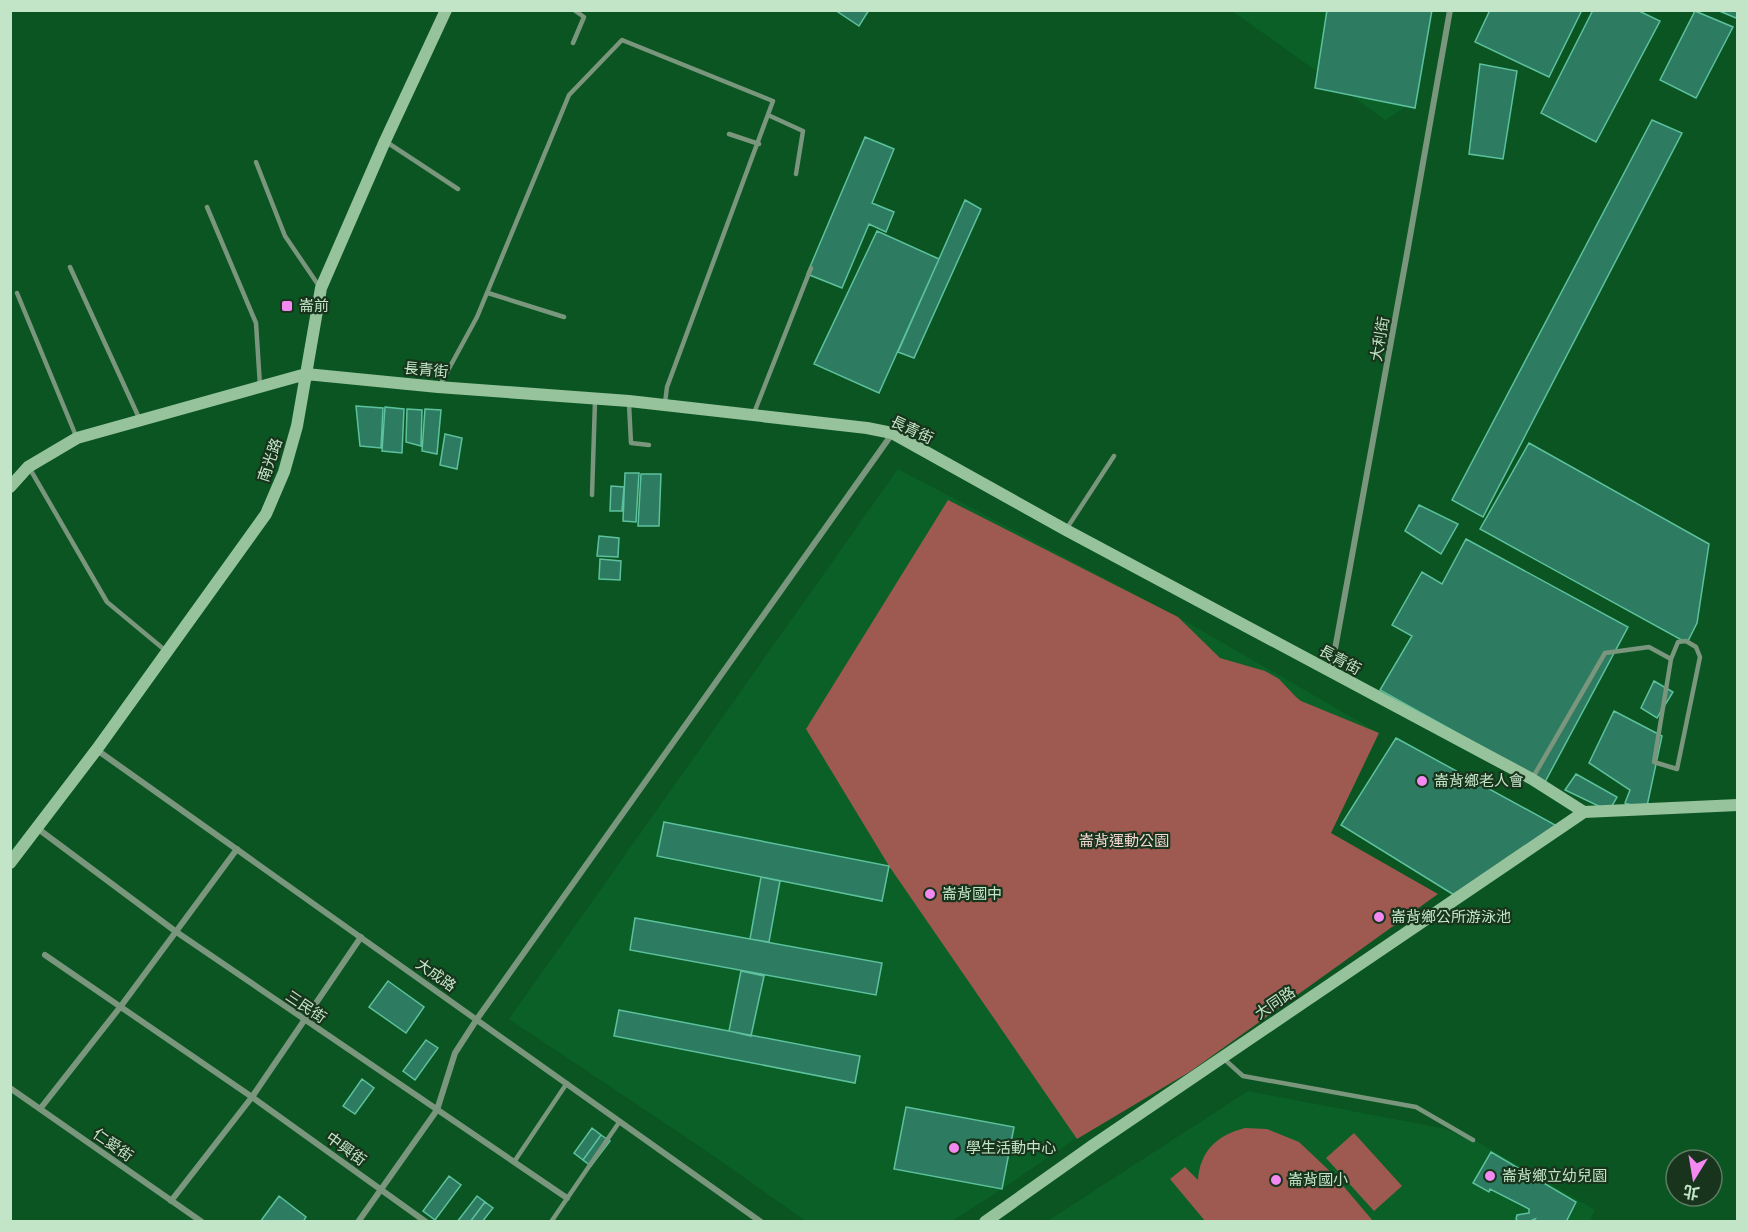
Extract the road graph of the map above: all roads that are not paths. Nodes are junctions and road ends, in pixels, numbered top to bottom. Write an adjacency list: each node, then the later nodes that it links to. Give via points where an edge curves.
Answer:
1 (446, 10): 7 (street, 南光路)
2 (574, 10): 4 (lane, via 584,17)
3 (1450, 10): 37 (street, 大利街)
4 (573, 43)
5 (768, 115): 8 (lane); 10 (lane, via 803,131); 17 (lane, via 773,101 622,40 569,95)
6 (729, 134): 8 (lane)
7 (386, 141): 11 (lane); 15 (street, 南光路)
8 (759, 144): 24 (lane, via 668,387)
9 (256, 162): 15 (lane, via 285,236)
10 (796, 174)
11 (458, 189)
12 (207, 207): 20 (lane, via 256,323)
13 (70, 267): 26 (lane)
14 (811, 268): 25 (lane)
15 (321, 288): 19 (street, 南光路)
16 (17, 293): 28 (lane)
17 (488, 293): 18 (lane); 21 (lane)
18 (564, 317)
19 (306, 374): 20 (street, 長青街); 21 (street, 長青街); 35 (street, 南光路, via 291,449 266,514)
20 (260, 386): 26 (street, 長青街)
21 (438, 387): 22 (street, 長青街)
22 (595, 398): 23 (street, 長青街); 33 (lane)
23 (629, 401): 24 (street, 長青街); 29 (lane, via 631,443)
24 (665, 405): 25 (street, 長青街)
25 (753, 415): 27 (street, 長青街)
26 (140, 420): 28 (street, 長青街)
27 (892, 433): 34 (street, 長青街); 49 (street)
28 (77, 438): 31 (street, 長青街)
29 (649, 445)
30 (1114, 456): 34 (lane)
31 (28, 467): 32 (street, 長青街); 35 (lane, via 107,603)
32 (10, 487)
33 (592, 495)
34 (1066, 530): 37 (street, 長青街)
35 (166, 651): 38 (street, 南光路)
36 (1671, 659): 36 (lane, via 1654,762 1677,769 1700,657 1696,647 1686,641 1678,642); 39 (lane, via 1649,647 1605,653)
37 (1331, 671): 39 (street, 長青街)
38 (97, 749): 42 (street, 南光路); 43 (street, 大成路)
39 (1532, 778): 41 (street, 長青街)
40 (1737, 805): 41 (street)
41 (1584, 812): 51 (street, 大同路)
42 (37, 828): 44 (street, 南光路); 45 (street, 三民街)
43 (237, 849): 45 (street); 46 (street, 大成路)
44 (10, 863)
45 (175, 931): 48 (street); 50 (street, 三民街)
46 (361, 937): 49 (street, 大成路); 50 (street)
47 (45, 955): 48 (street)
48 (121, 1006): 54 (street); 55 (street)
49 (477, 1019): 52 (street, 大成路); 56 (street, via 456,1053)
50 (304, 1020): 54 (street); 56 (street, 三民街)
51 (1222, 1058): 58 (lane, via 1243,1076 1416,1107); 68 (street, 大同路)
52 (567, 1083): 57 (street, 大成路); 59 (lane)
53 (10, 1088): 55 (street, 仁愛街)
54 (252, 1097): 60 (street, 中興街); 62 (street)
55 (40, 1108): 62 (street, 仁愛街)
56 (437, 1110): 59 (street, 三民街); 60 (street)
57 (620, 1121): 61 (lane); 67 (street, 大成路)
58 (1473, 1140)
59 (513, 1162): 61 (street, 三民街)
60 (381, 1190): 64 (street); 65 (street, 中興街)
61 (567, 1198): 66 (lane)
62 (171, 1201): 63 (street, 仁愛街)
63 (202, 1221)
64 (358, 1221)
65 (426, 1221)
66 (551, 1221)
67 (761, 1221)
68 (985, 1221)

